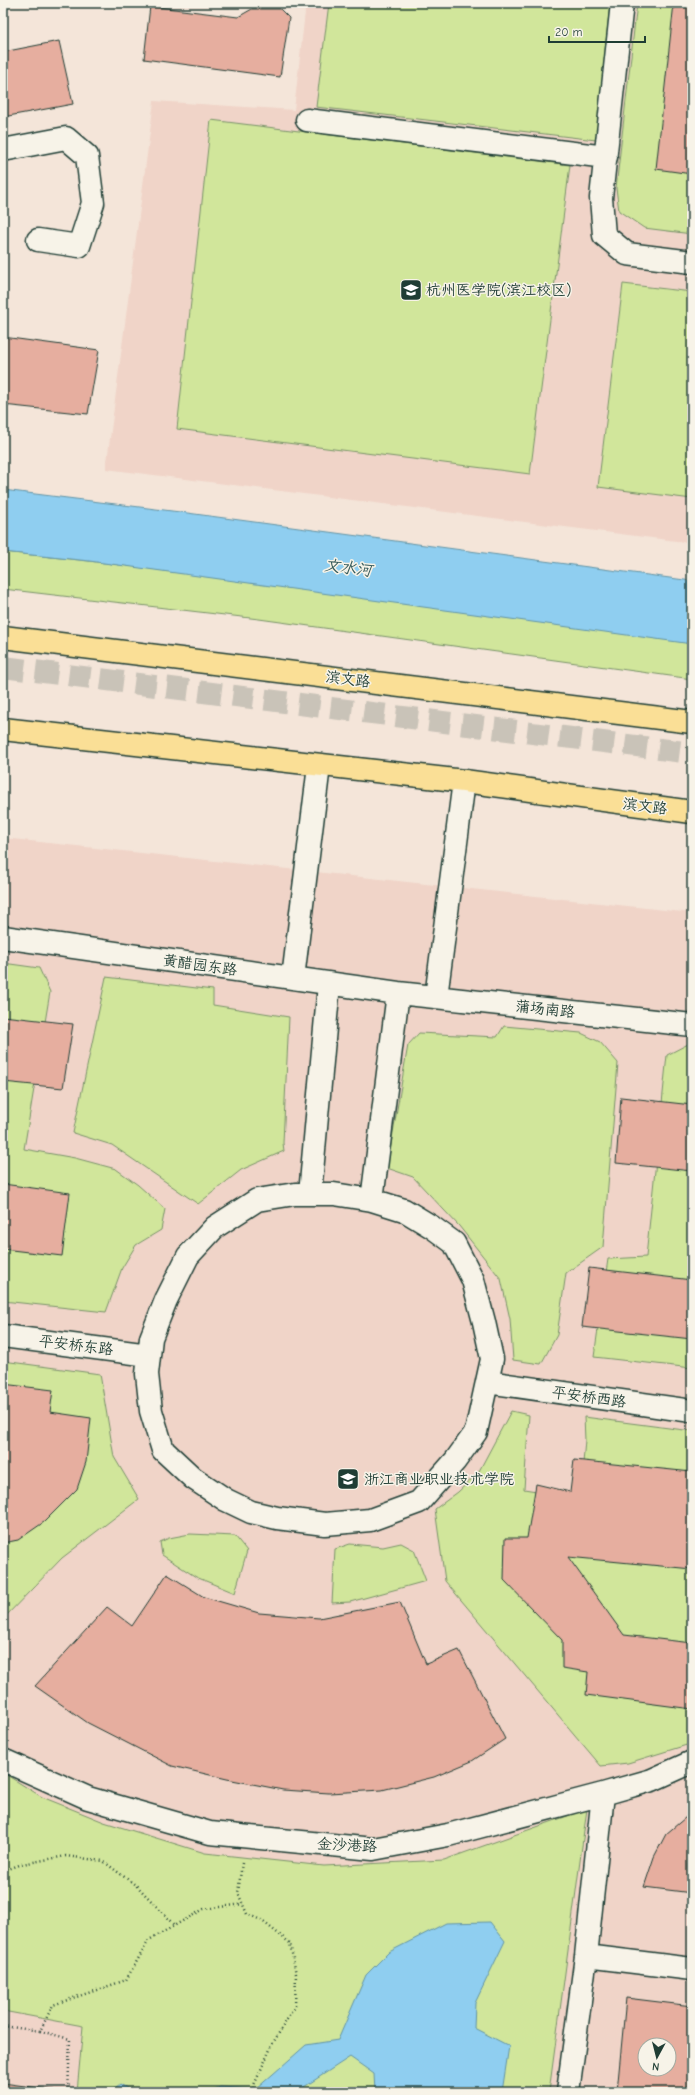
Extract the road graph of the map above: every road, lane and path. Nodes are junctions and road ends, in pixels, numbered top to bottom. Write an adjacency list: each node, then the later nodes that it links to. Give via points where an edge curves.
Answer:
1 (622, 3): 4 (street)
2 (307, 120): 4 (street)
3 (3, 150): 5 (street, via 66,138 87,156 92,203 79,246)
4 (606, 157): 6 (street, via 601,198 604,235 627,254)
5 (38, 240)
6 (692, 262)
7 (3, 637): 8 (main road, 滨文路)
8 (692, 722)
9 (3, 729): 10 (main road, 滨文路)
10 (319, 766): 11 (main road, 滨文路); 14 (street)
11 (464, 781): 12 (main road, 滨文路); 17 (street)
12 (692, 812)
13 (3, 937): 14 (street, 黄醋园东路)
14 (293, 978): 15 (street, 黄醋园东路)
15 (328, 984): 16 (street, 黄醋园东路); 19 (street)
16 (398, 993): 17 (street, 蒲场南路); 20 (street)
17 (436, 997): 18 (street, 蒲场南路)
18 (692, 1025)
19 (310, 1194): 20 (street, via 334,1194); 22 (street, via 257,1200 215,1227 188,1256 151,1338)
20 (372, 1200): 23 (street, via 404,1210 454,1243 473,1280 484,1322 492,1359)
21 (3, 1336): 22 (street, 平安桥东路)
22 (149, 1355): 23 (street, via 147,1374 151,1411 163,1450 193,1478 226,1500 251,1512 325,1524 370,1520 419,1502 455,1461 476,1432)
23 (487, 1382): 24 (street, 平安桥西路)
24 (692, 1411)
25 (3, 1760): 28 (street, 金沙港路, via 88,1798 210,1833)
26 (692, 1762): 27 (street, 金沙港路, via 652,1780)
27 (603, 1794): 28 (street, 金沙港路, via 448,1836 373,1849); 32 (street)
28 (245, 1837): 30 (path, via 238,1893)
29 (3, 1871): 31 (path, via 22,1864 66,1856 103,1861 138,1886)
30 (243, 1904): 31 (path, via 204,1909); 37 (path, via 247,1914 261,1920 290,1943 296,1974 295,2006 272,2043 254,2085)
31 (174, 1925): 35 (path, via 150,1940 126,1980 53,2005)
32 (586, 1956): 33 (street); 38 (street)
33 (692, 1969)
34 (3, 2026): 35 (path)
35 (40, 2031): 36 (path, via 70,2039)
36 (68, 2092)
37 (254, 2092)
38 (568, 2092)

